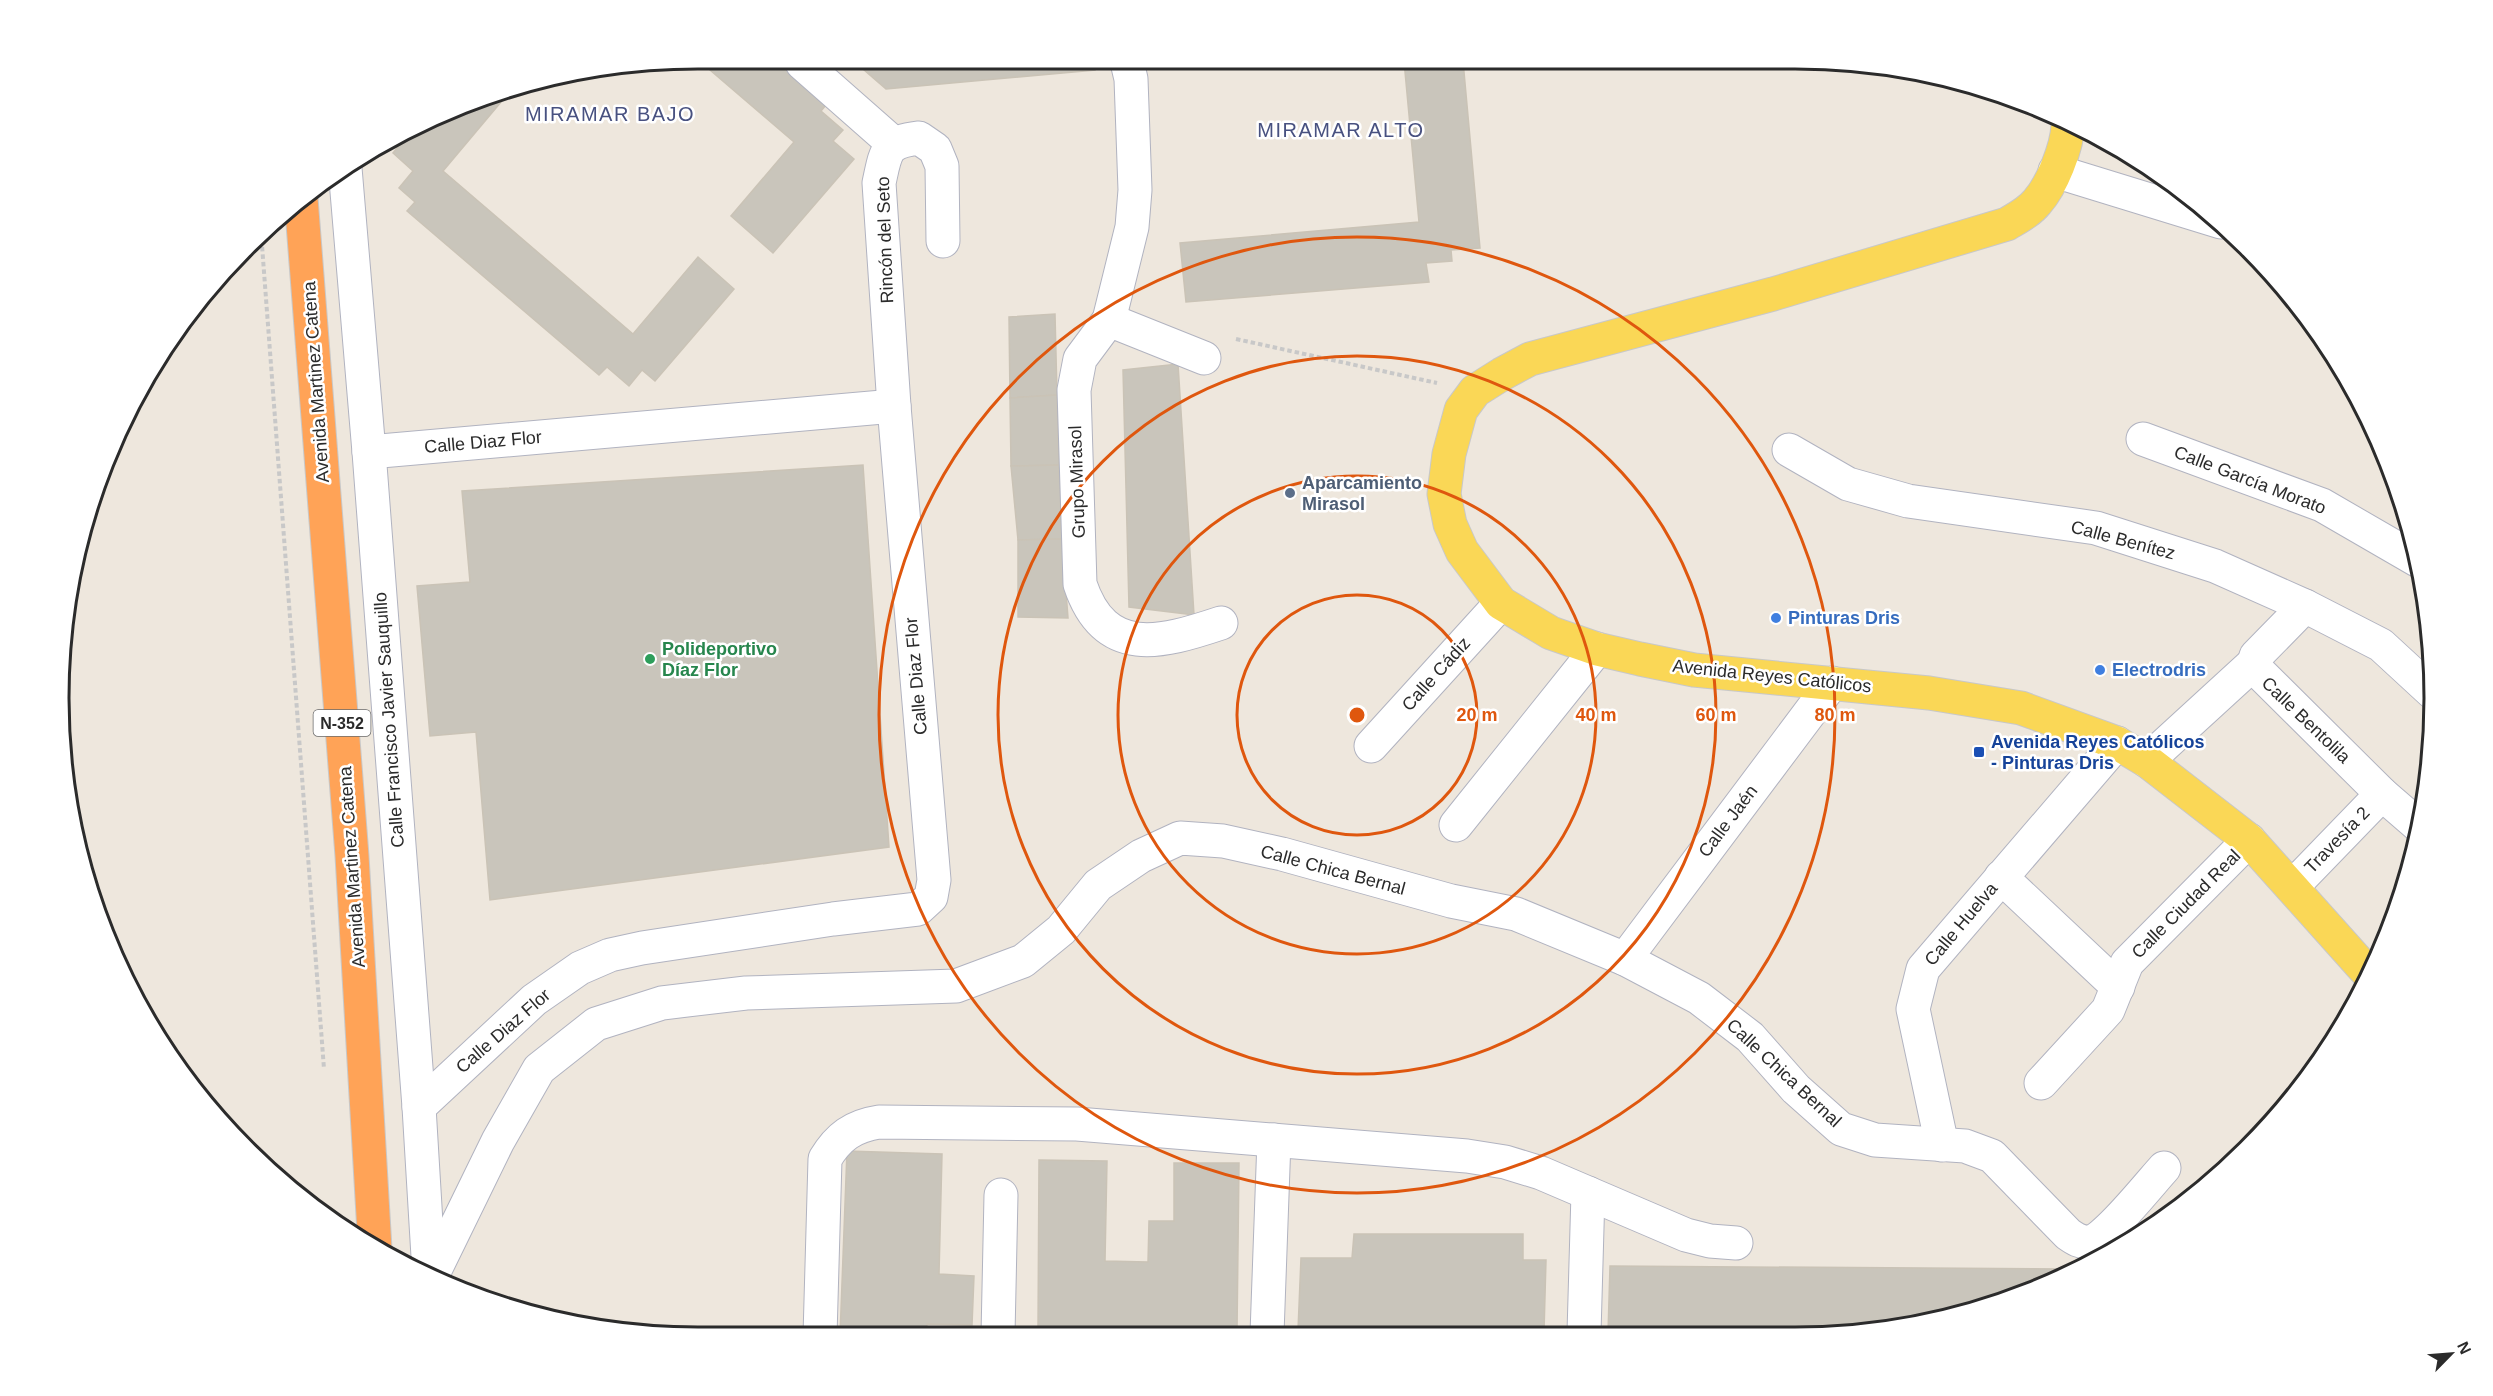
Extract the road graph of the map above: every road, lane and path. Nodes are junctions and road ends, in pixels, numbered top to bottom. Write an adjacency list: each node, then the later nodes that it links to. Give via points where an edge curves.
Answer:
1 (809, 69): 4 (street)
2 (1129, 69): 11 (street, via 1134,156 1132,227)
3 (2068, 131): 5 (main road, Avenida Reyes Católicos)
4 (894, 144): 9 (street, via 919,138 935,149 942,166); 14 (street, Rincón del Seto, via 883,163 879,183)
5 (2055, 171): 8 (street); 13 (main road, Avenida Reyes Católicos, via 2038,202 2007,224 1773,294 1530,359)
6 (346, 177): 17 (street, Calle Francisco Javier Sauquillo)
7 (302, 210): 46 (highway, Avenida Martinez Catena / N-352, via 351,845)
8 (2197, 215)
9 (943, 241)
10 (262, 245): 38 (path)
11 (1110, 320): 12 (street); 21 (street, Grupo Mirasol, via 1080,359 1074,390 1080,584 1087,605 1103,625 1121,636 1146,641)
12 (1214, 347): 13 (path)
13 (1475, 391): 19 (main road, Avenida Reyes Católicos, via 1461,410 1449,454 1444,494 1450,524 1462,551)
14 (894, 406): 17 (street, Calle Diaz Flor); 40 (street, Calle Diaz Flor, via 934,880 932,897 918,909 610,955 580,968 534,1000)
15 (2143, 439): 18 (street, Calle García Morato, via 2322,505)
16 (1789, 450): 20 (street, Calle Benítez, via 1848,484 1908,501 2096,528 2215,566)
17 (369, 452): 40 (street, Calle Francisco Javier Sauquillo)
18 (2407, 554)
19 (1502, 603): 22 (main road, Avenida Reyes Católicos, via 1551,633); 27 (street, Calle Cádiz)
20 (2305, 606): 23 (street, Calle Bentolila, via 2256,656); 25 (street, Calle Benítez, via 2381,645)
21 (1221, 623)
22 (1597, 649): 24 (main road, Avenida Reyes Católicos, via 1694,670); 31 (street)
23 (2254, 663): 28 (street); 29 (street, Calle Bentolila, via 2260,675)
24 (1832, 683): 26 (main road, Avenida Reyes Católicos, via 2021,708); 35 (street, Calle Jaén)
25 (2424, 684)
26 (2117, 743): 28 (main road, Avenida Reyes Católicos); 33 (street, Calle Huelva)
27 (1371, 746)
28 (2147, 761): 32 (main road, Avenida Reyes Católicos)
29 (2382, 794): 30 (street, Calle Bentolila); 34 (street, Travesía 2)
30 (2412, 820)
31 (1456, 825)
32 (2249, 840): 34 (main road, Avenida Reyes Católicos); 37 (street, Calle Ciudad Real, via 2127,963)
33 (2001, 877): 37 (street); 42 (street, Calle Huelva, via 1923,969 1918,985 1913,1009)
34 (2292, 886): 36 (main road, Avenida Reyes Católicos)
35 (1625, 959): 42 (street, Calle Chica Bernal, via 1699,998 1750,1037 1796,1089 1841,1129 1875,1140); 49 (street, Calle Chica Bernal, via 1516,914 1451,902 1282,854 1180,838 1141,856 1098,885 1060,930 1023,961 956,986 746,993 662,1003 596,1024 539,1069)
36 (2363, 967)
37 (2118, 987): 39 (street, Calle Ciudad Real, via 2108,1010)
38 (325, 1078)
39 (2041, 1083)
40 (419, 1107): 48 (street, Calle Francisco Javier Sauquillo)
41 (1274, 1140): 44 (street, via 1505,1162); 50 (street, via 1077,1124 879,1122 854,1128 837,1141 825,1159); 52 (street)
42 (1942, 1145): 43 (street, Calle Chica Bernal, via 1965,1146 1992,1156 2080,1242 2093,1242 2106,1233)
43 (2164, 1168)
44 (1588, 1193): 47 (street, via 1686,1235); 53 (street)
45 (1001, 1195): 51 (street)
46 (374, 1237)
47 (1736, 1243)
48 (430, 1267)
49 (434, 1268)
50 (820, 1327)
51 (998, 1327)
52 (1267, 1327)
53 (1584, 1327)

